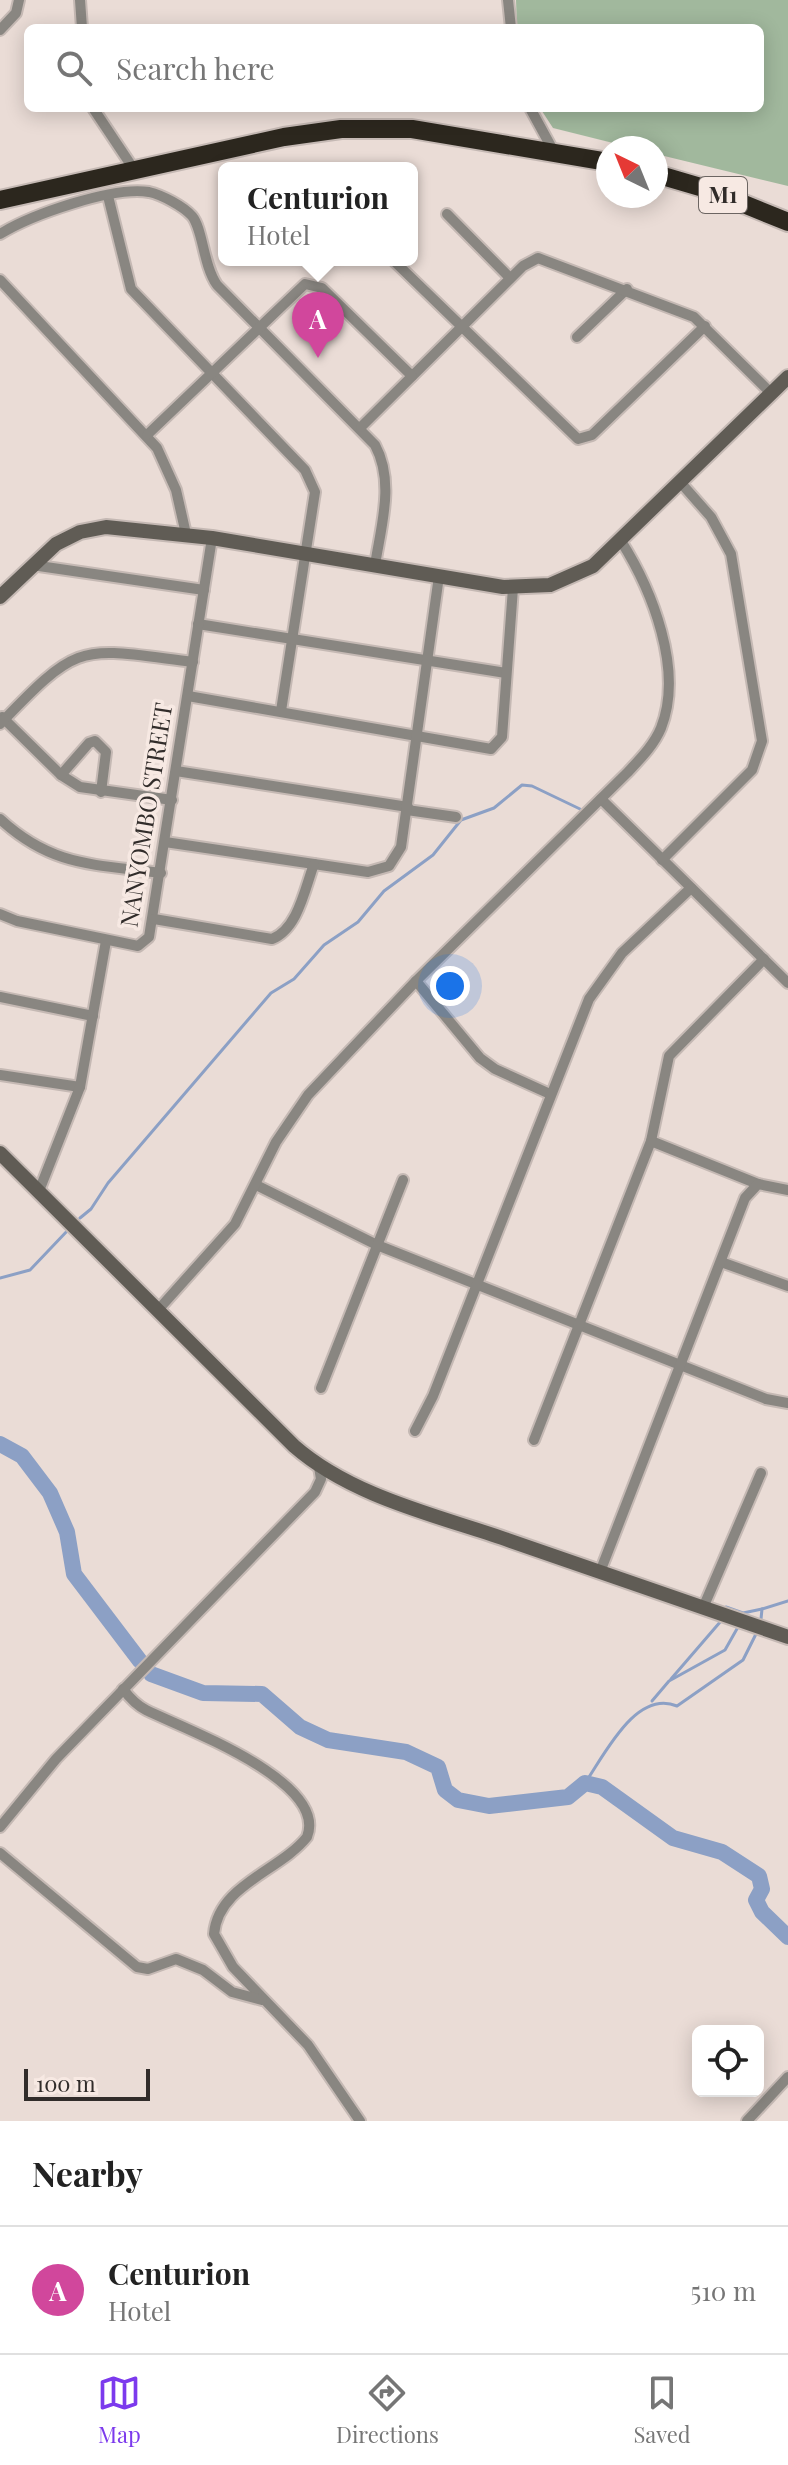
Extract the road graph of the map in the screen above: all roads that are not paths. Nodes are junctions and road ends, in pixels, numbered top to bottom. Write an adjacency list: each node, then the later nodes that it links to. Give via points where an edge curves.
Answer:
1 (19, 0): 6 (street, via 16,13)
2 (80, 0): 4 (street)
3 (508, 0): 5 (street)
4 (82, 24)
5 (511, 24)
6 (0, 30)
7 (96, 112): 11 (street)
8 (532, 112): 9 (street)
9 (554, 152): 10 (highway); 11 (highway, via 412,129 341,129)
10 (596, 160)
11 (135, 171): 14 (highway)
12 (668, 178): 16 (highway, M1)
13 (108, 196): 17 (street); 23 (street, via 153,193 189,214 211,277); 26 (street, via 131,289)
14 (0, 200)
15 (447, 214): 19 (street)
16 (788, 222)
17 (0, 234)
18 (399, 266): 24 (street)
19 (510, 278): 21 (street, via 538,258); 24 (street)
20 (0, 280): 31 (street)
21 (627, 289): 22 (street); 25 (street)
22 (705, 326): 24 (street, via 586,439 572,435); 29 (street)
23 (260, 328): 26 (street); 27 (street, via 299,288 317,284); 30 (street)
24 (462, 328): 27 (street)
25 (577, 337)
26 (212, 376): 31 (street); 36 (street, via 310,477 315,492)
27 (412, 376): 30 (street)
28 (788, 377): 29 (street)
29 (772, 394): 32 (street)
30 (361, 427): 38 (street, via 380,454 385,473)
31 (147, 435): 33 (street, via 171,475)
32 (681, 483): 35 (street); 61 (street, via 711,517 731,554 762,741 752,770)
33 (186, 534): 34 (street); 37 (street, via 92,529 56,544)
34 (212, 538): 36 (street); 41 (street, NANYOMBO STREET)
35 (621, 541): 40 (street, via 593,566 565,581); 55 (street, via 656,609 666,698 652,743)
36 (305, 555): 38 (street); 44 (street)
37 (32, 565): 41 (street); 42 (street)
38 (375, 565): 39 (street)
39 (439, 576): 40 (street); 45 (street)
40 (513, 588): 47 (street)
41 (204, 590): 43 (street, NANYOMBO STREET)
42 (0, 597)
43 (198, 624): 44 (street); 46 (street, NANYOMBO STREET)
44 (292, 638): 45 (street); 49 (street)
45 (428, 661): 47 (street); 51 (street)
46 (193, 662): 48 (street, NANYOMBO STREET); 50 (street, via 106,651 79,654)
47 (506, 673): 51 (street, via 502,737 496,746)
48 (188, 696): 49 (street); 52 (street, NANYOMBO STREET)
49 (281, 711): 51 (street)
50 (1, 719): 53 (street)
51 (418, 735): 57 (street)
52 (176, 771): 56 (street, NANYOMBO STREET); 57 (street)
53 (61, 775): 54 (street); 54 (street, via 95,741 106,752)
54 (101, 792): 56 (street)
55 (601, 799): 61 (street); 69 (street)
56 (172, 800): 60 (street, NANYOMBO STREET)
57 (408, 809): 58 (street); 62 (street, via 401,847 389,866 368,872)
58 (456, 817)
59 (0, 819): 63 (street, via 51,856)
60 (165, 842): 62 (street); 63 (street, NANYOMBO STREET)
61 (662, 860): 64 (street)
62 (314, 864): 66 (street, via 293,919 272,939)
63 (161, 873): 66 (street, NANYOMBO STREET)
64 (691, 888): 68 (street); 75 (street, via 608,970 589,999)
65 (0, 914): 67 (street)
66 (154, 919): 67 (street, NANYOMBO STREET, via 143,945)
67 (106, 941): 72 (street, NANYOMBO STREET)
68 (764, 959): 70 (street); 76 (street, via 673,1049)
69 (416, 981): 75 (street, via 480,1058); 80 (street, via 294,1112)
70 (788, 983)
71 (0, 997): 72 (street)
72 (93, 1016): 74 (street, NANYOMBO STREET)
73 (0, 1075): 74 (street)
74 (80, 1087): 82 (street, NANYOMBO STREET)
75 (550, 1094): 85 (street)
76 (651, 1141): 79 (street); 88 (street)
77 (0, 1153): 82 (street)
78 (403, 1180): 83 (street)
79 (758, 1184): 81 (street); 84 (street, via 745,1198)
80 (256, 1185): 83 (street); 87 (street, via 229,1231)
81 (788, 1190)
82 (39, 1191): 87 (street)
83 (377, 1245): 85 (street); 90 (street)
84 (721, 1262): 86 (street); 89 (street)
85 (478, 1284): 88 (street); 92 (street)
86 (788, 1286)
87 (158, 1310): 94 (street)
88 (580, 1324): 89 (street); 93 (street)
89 (681, 1362): 91 (street, via 766,1399); 96 (street)
90 (321, 1388)
91 (788, 1403)
92 (415, 1431)
93 (534, 1440)
94 (319, 1467): 96 (street, via 374,1492); 99 (street, via 315,1492)
95 (761, 1473): 97 (street)
96 (600, 1572): 97 (street)
97 (703, 1608): 98 (street)
98 (788, 1637)
99 (123, 1689): 100 (street); 102 (street, via 146,1710 263,1768 305,1809 310,1828 301,1844 229,1901 215,1926 220,1950)
100 (0, 1827)
101 (0, 1853): 102 (street, via 137,1967 148,1969 176,1959 203,1970 232,1992)
102 (263, 2001): 104 (street, via 308,2045)
103 (788, 2077): 105 (street)
104 (360, 2121)
105 (747, 2121)

